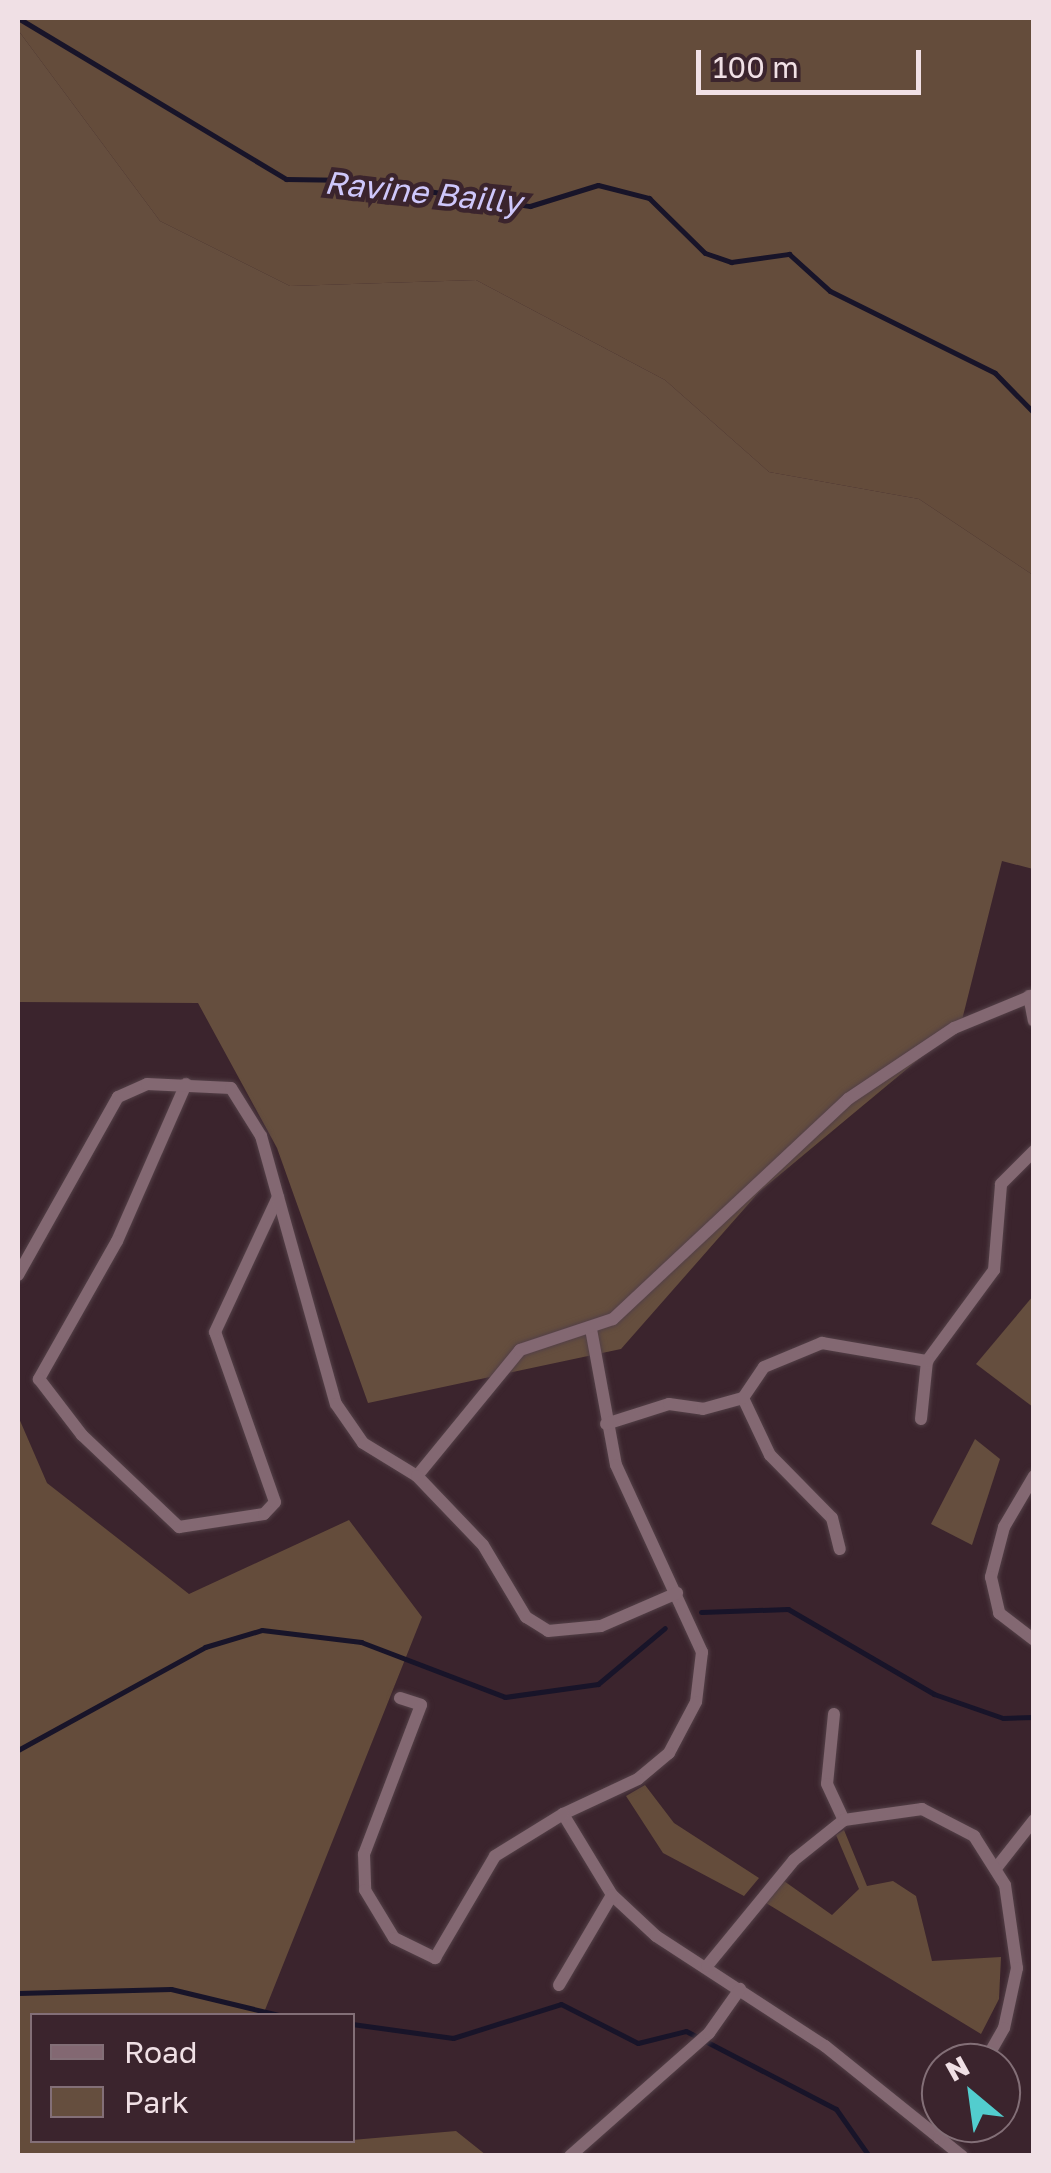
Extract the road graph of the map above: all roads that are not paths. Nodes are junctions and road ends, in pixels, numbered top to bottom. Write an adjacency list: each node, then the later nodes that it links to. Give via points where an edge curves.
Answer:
1 (1031, 995): 2 (street); 7 (street, via 954,1028 848,1099 634,1303)
2 (1034, 1021)
3 (186, 1084): 5 (street, via 220,1084 244,1100); 5 (street, via 116,1241 39,1379 82,1435 179,1527 264,1514 276,1502 215,1332); 6 (street, via 135,1087 112,1103)
4 (1034, 1152): 8 (street, via 1001,1184 986,1284)
5 (278, 1198): 12 (street, via 336,1404 363,1443)
6 (18, 1276)
7 (592, 1329): 11 (street); 12 (street, via 544,1338 504,1363)
8 (927, 1361): 9 (street, via 822,1343 764,1367); 10 (street)
9 (743, 1398): 11 (street, via 703,1409 669,1404); 14 (street, via 770,1455 832,1518)
10 (920, 1418)
11 (606, 1424): 15 (street)
12 (417, 1476): 15 (street, via 484,1544 526,1617 548,1631 601,1626)
13 (1034, 1476): 16 (street, via 1004,1528 991,1577 999,1613)
14 (840, 1549)
15 (677, 1593): 19 (street, via 702,1652 682,1732 638,1779)
16 (1034, 1640)
17 (400, 1698): 19 (street, via 420,1705 364,1854 365,1890 394,1938 435,1958 495,1856)
18 (834, 1714): 20 (street, via 826,1784)
19 (563, 1814): 23 (street)
20 (844, 1820): 22 (street, via 922,1809 974,1836); 24 (street, via 776,1880)
21 (1034, 1820): 22 (street)
22 (998, 1867): 27 (street, via 1017,1968)
23 (612, 1895): 24 (street); 25 (street)
24 (707, 1966): 26 (street)
25 (559, 1984)
26 (740, 1989): 28 (street); 29 (street, via 708,2033)
27 (995, 2043)
28 (921, 2124)
29 (570, 2156)

